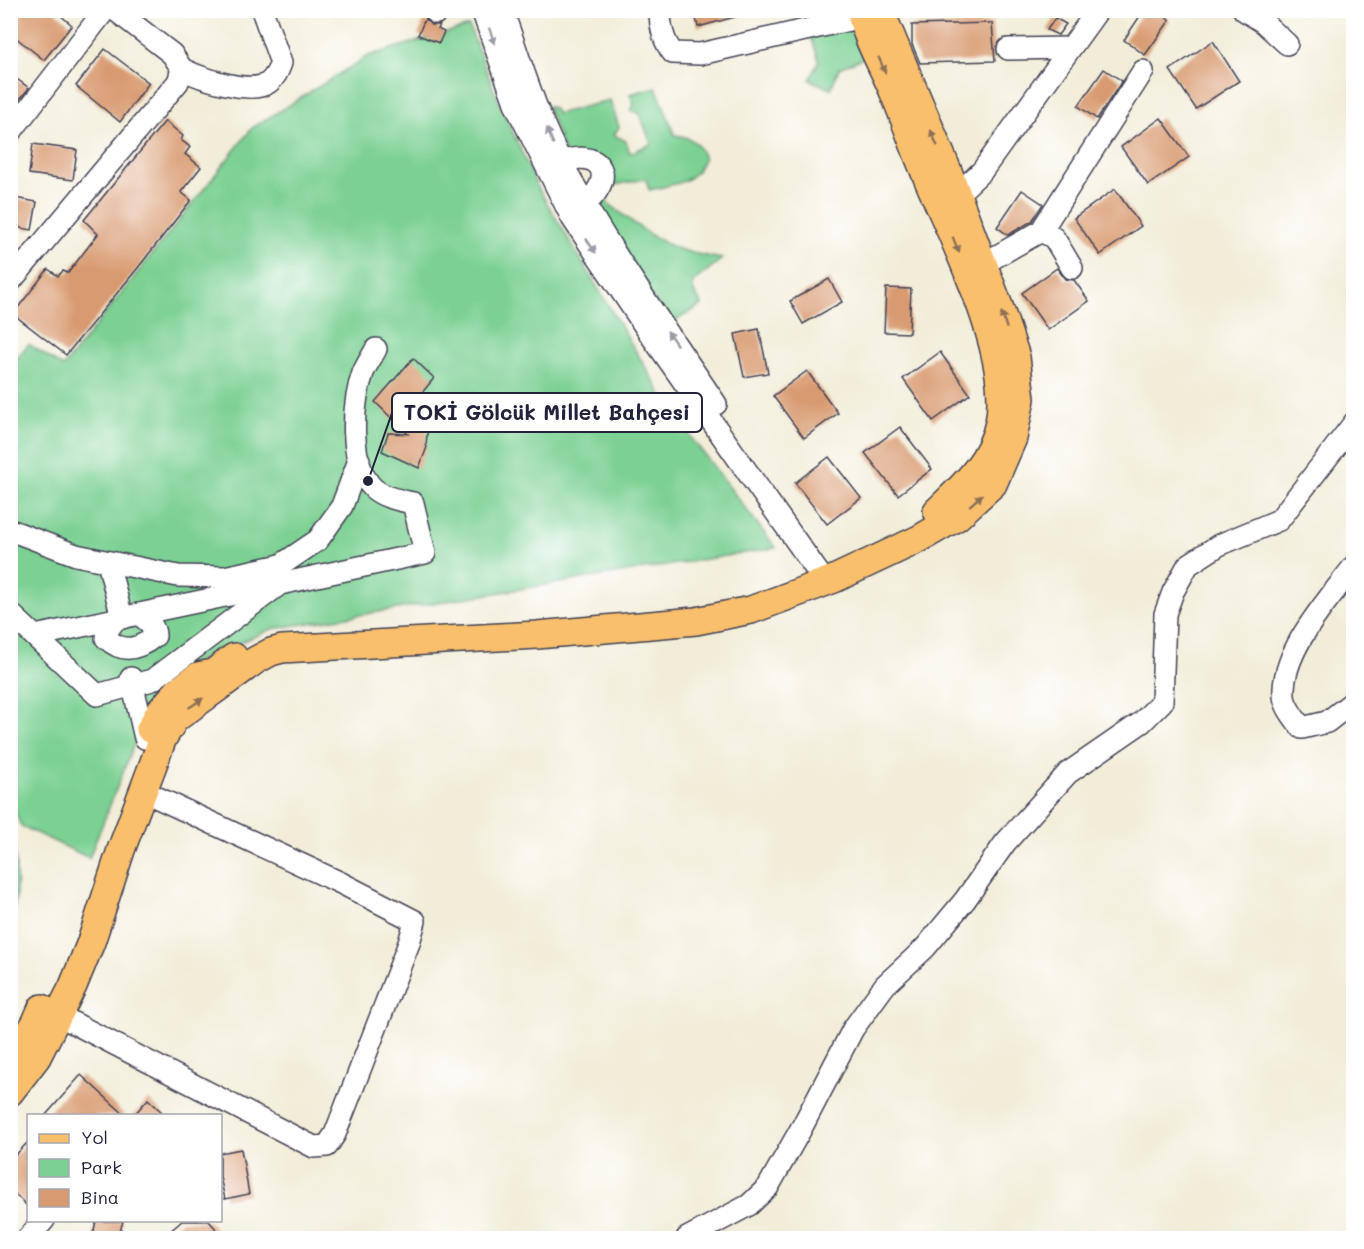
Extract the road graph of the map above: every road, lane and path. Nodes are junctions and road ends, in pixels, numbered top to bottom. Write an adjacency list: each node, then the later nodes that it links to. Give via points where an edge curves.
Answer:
1 (105, 10): 15 (street)
2 (115, 10): 13 (street, via 172,54)
3 (262, 10): 13 (street, via 281,63 267,84 254,88 235,85)
4 (482, 10): 16 (street, one-way to 16, via 516,106)
5 (502, 10): 16 (street, one-way to 5)
6 (660, 10): 9 (street, via 666,45 673,53 683,55)
7 (1098, 10): 11 (street)
8 (1244, 10): 10 (street)
9 (868, 13): 17 (main road)
10 (1287, 44)
11 (1070, 48): 12 (street); 17 (street, via 982,171)
12 (1008, 49)
13 (182, 69): 22 (street, via 168,95)
14 (1143, 71): 19 (street)
15 (10, 133)
16 (554, 165): 18 (street); 18 (street, via 582,157 602,170 598,192)
17 (949, 202): 20 (main road); 29 (main road, one-way to 29, via 996,357 1001,388 999,423 974,475 935,513)
18 (578, 209): 29 (street, via 621,263)
19 (1041, 231): 20 (street); 21 (street, via 1054,238)
20 (983, 264): 29 (main road, one-way to 20, via 919,539 957,517 993,484 1013,438 1020,399 1016,357)
21 (1072, 268)
22 (10, 282)
23 (376, 349): 25 (street, via 363,372 355,410 354,446)
24 (1353, 423): 44 (street, via 1279,520 1218,545 1188,565 1165,614 1162,702 1142,722 1068,773 1005,843 925,948 885,985 853,1029 768,1187 749,1205)
25 (359, 460): 27 (street, via 342,506 318,540 281,565 224,577 177,576); 30 (street, via 373,488 390,498 413,503 425,553)
26 (10, 530): 27 (street, via 76,555)
27 (108, 562): 32 (street)
28 (1353, 566): 35 (street, via 1291,658 1284,698 1302,728 1327,723)
29 (826, 574): 36 (main road, via 689,606 270,639 253,645 213,673 198,676 178,691 160,711); 37 (main road, one-way to 29, via 163,738 175,719 271,652 696,621 751,610)
30 (280, 584): 32 (street); 34 (street, via 152,681)
31 (10, 613): 33 (street)
32 (126, 617): 33 (street)
33 (35, 636): 34 (street, via 97,695)
34 (132, 682): 36 (street)
35 (1353, 701)
36 (145, 738): 39 (main road, via 75,939 35,1024)
37 (143, 791): 38 (main road, via 91,942); 41 (street, via 415,921 377,1027 327,1146 314,1147)
38 (58, 1015): 40 (main road, via 37,1057); 41 (street)
39 (10, 1062)
40 (10, 1092)
41 (227, 1113)
42 (43, 1222): 43 (street)
43 (28, 1239)
44 (687, 1239)

